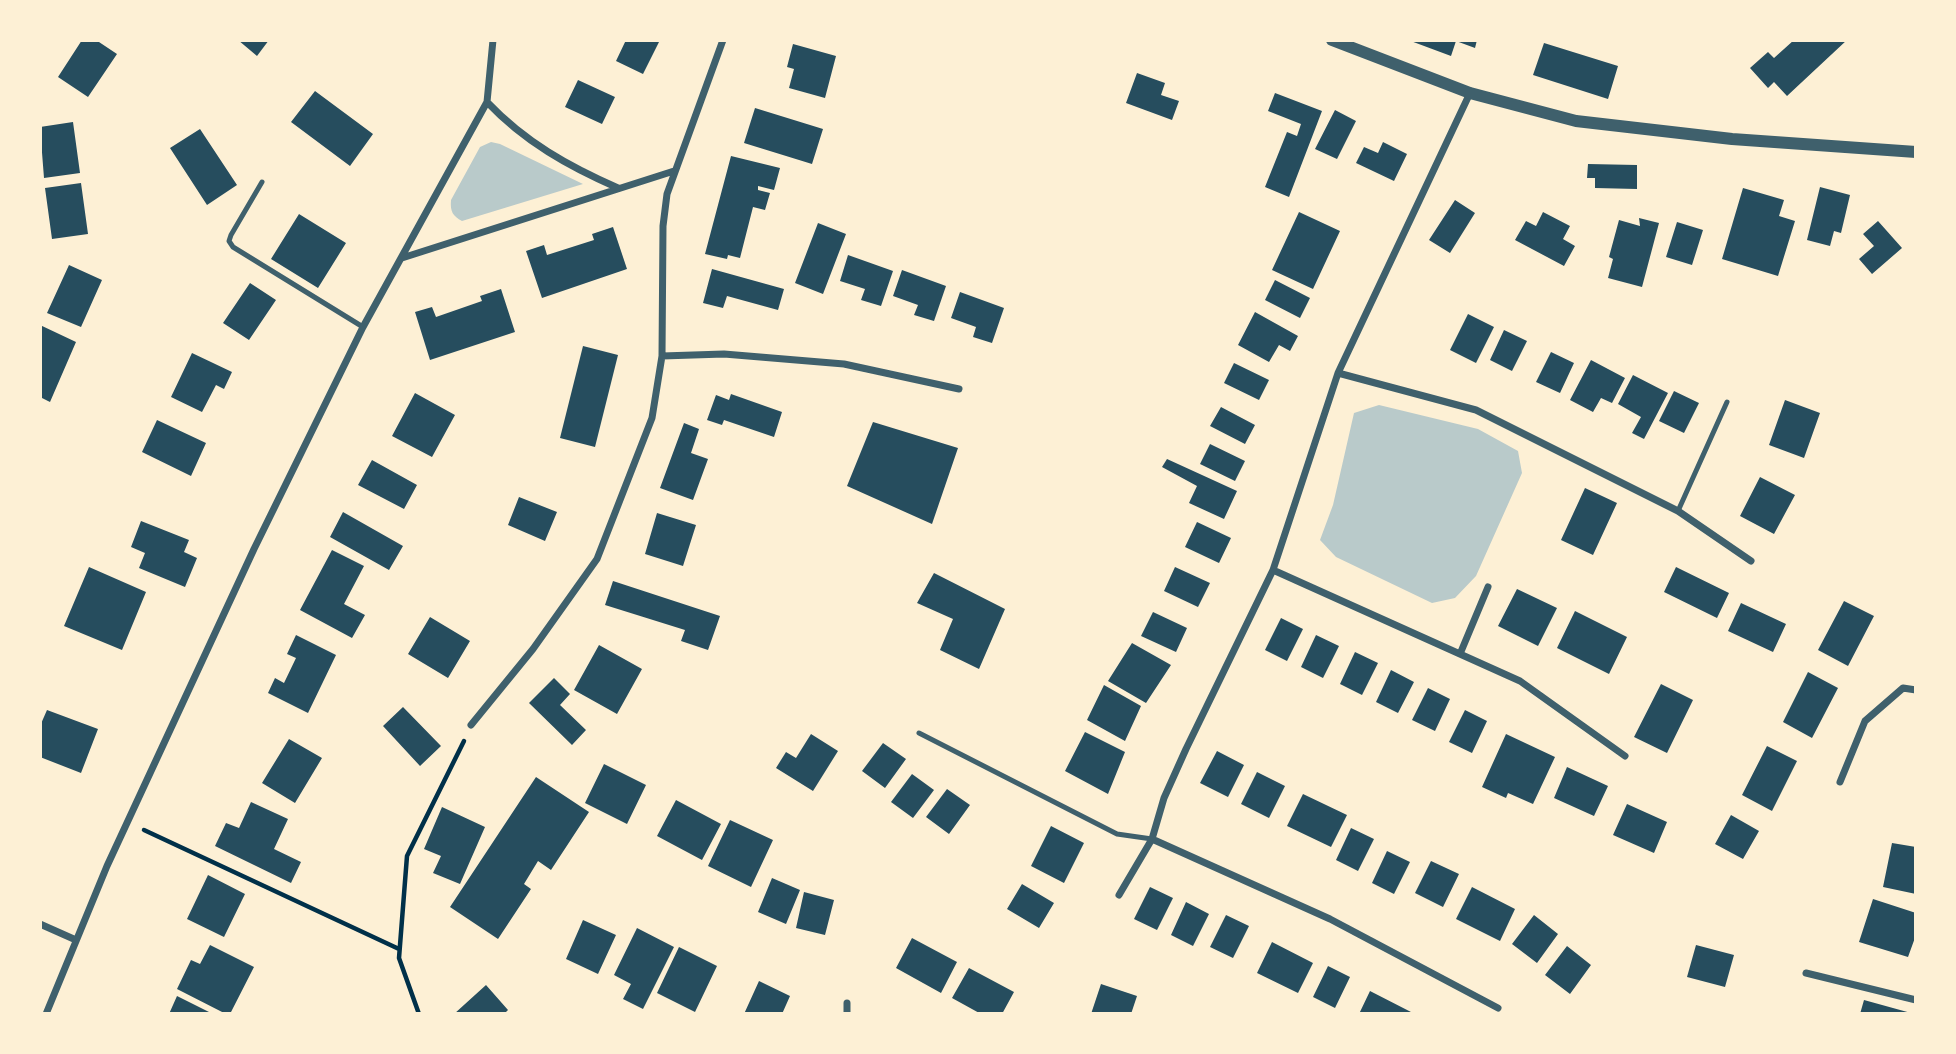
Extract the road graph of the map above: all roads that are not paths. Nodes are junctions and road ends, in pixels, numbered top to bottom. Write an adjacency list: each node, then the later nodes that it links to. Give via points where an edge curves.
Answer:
1 (493, 40): 5 (street)
2 (723, 40): 7 (street)
3 (1332, 40): 4 (street)
4 (1470, 93): 6 (street, via 1576,121 1732,139); 13 (street)
5 (486, 102): 9 (street, via 511,128 542,149); 10 (street)
6 (1916, 152)
7 (674, 171): 9 (street); 12 (street, via 663,226)
8 (262, 182): 11 (lane, via 231,235 233,247)
9 (619, 188): 10 (street)
10 (402, 258): 11 (street)
11 (363, 327): 29 (street, via 254,549)
12 (663, 356): 14 (street, via 724,354 844,364); 22 (street, via 652,418 597,559)
13 (1338, 373): 16 (street, via 1476,410); 18 (street)
14 (959, 389)
15 (1727, 402): 16 (lane)
16 (1678, 511): 17 (street)
17 (1751, 561)
18 (1273, 570): 20 (street); 26 (street, via 1186,749)
19 (1488, 587): 20 (street)
20 (1460, 654): 24 (street, via 1520,681)
21 (1916, 690): 25 (street, via 1903,688 1865,721)
22 (471, 725)
23 (919, 733): 26 (lane, via 1117,834)
24 (1625, 756)
25 (1840, 782)
26 (1152, 839): 27 (street); 33 (street, via 1331,919)
27 (1119, 895)
28 (40, 924): 29 (street)
29 (76, 940): 34 (street)
30 (1806, 973): 31 (street)
31 (1916, 1000)
32 (847, 1003): 35 (street)
33 (1498, 1008)
34 (46, 1014)
35 (847, 1014)

